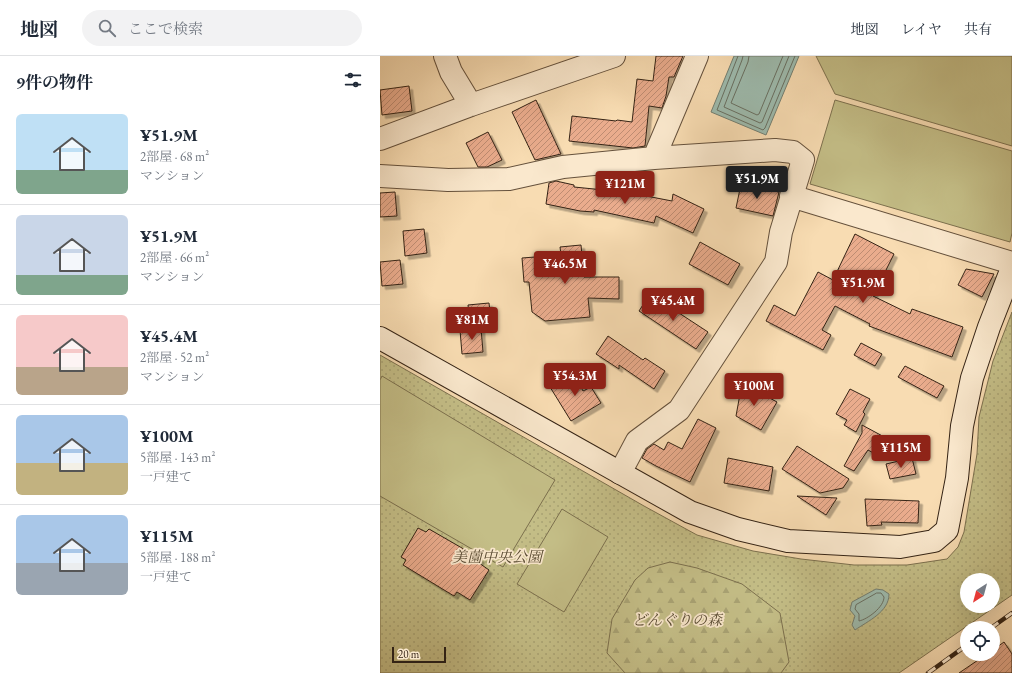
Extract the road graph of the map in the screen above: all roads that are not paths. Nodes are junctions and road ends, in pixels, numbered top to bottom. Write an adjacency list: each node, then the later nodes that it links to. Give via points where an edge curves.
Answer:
1 (445, 56): 4 (street, via 451,72)
2 (614, 56): 4 (street)
3 (697, 56): 6 (street)
4 (471, 105): 5 (street)
5 (380, 139)
6 (654, 158): 7 (street, via 563,167 509,179 448,180); 8 (street, via 775,150 793,152 803,160)
7 (380, 176)
8 (791, 196): 9 (street); 12 (street, via 776,262 679,410 637,441)
9 (1012, 263)
10 (1012, 268): 12 (street, via 972,378 962,426 957,478 947,530 934,541 900,547 788,541 738,530 690,512)
11 (380, 338): 12 (street)
12 (620, 473)

